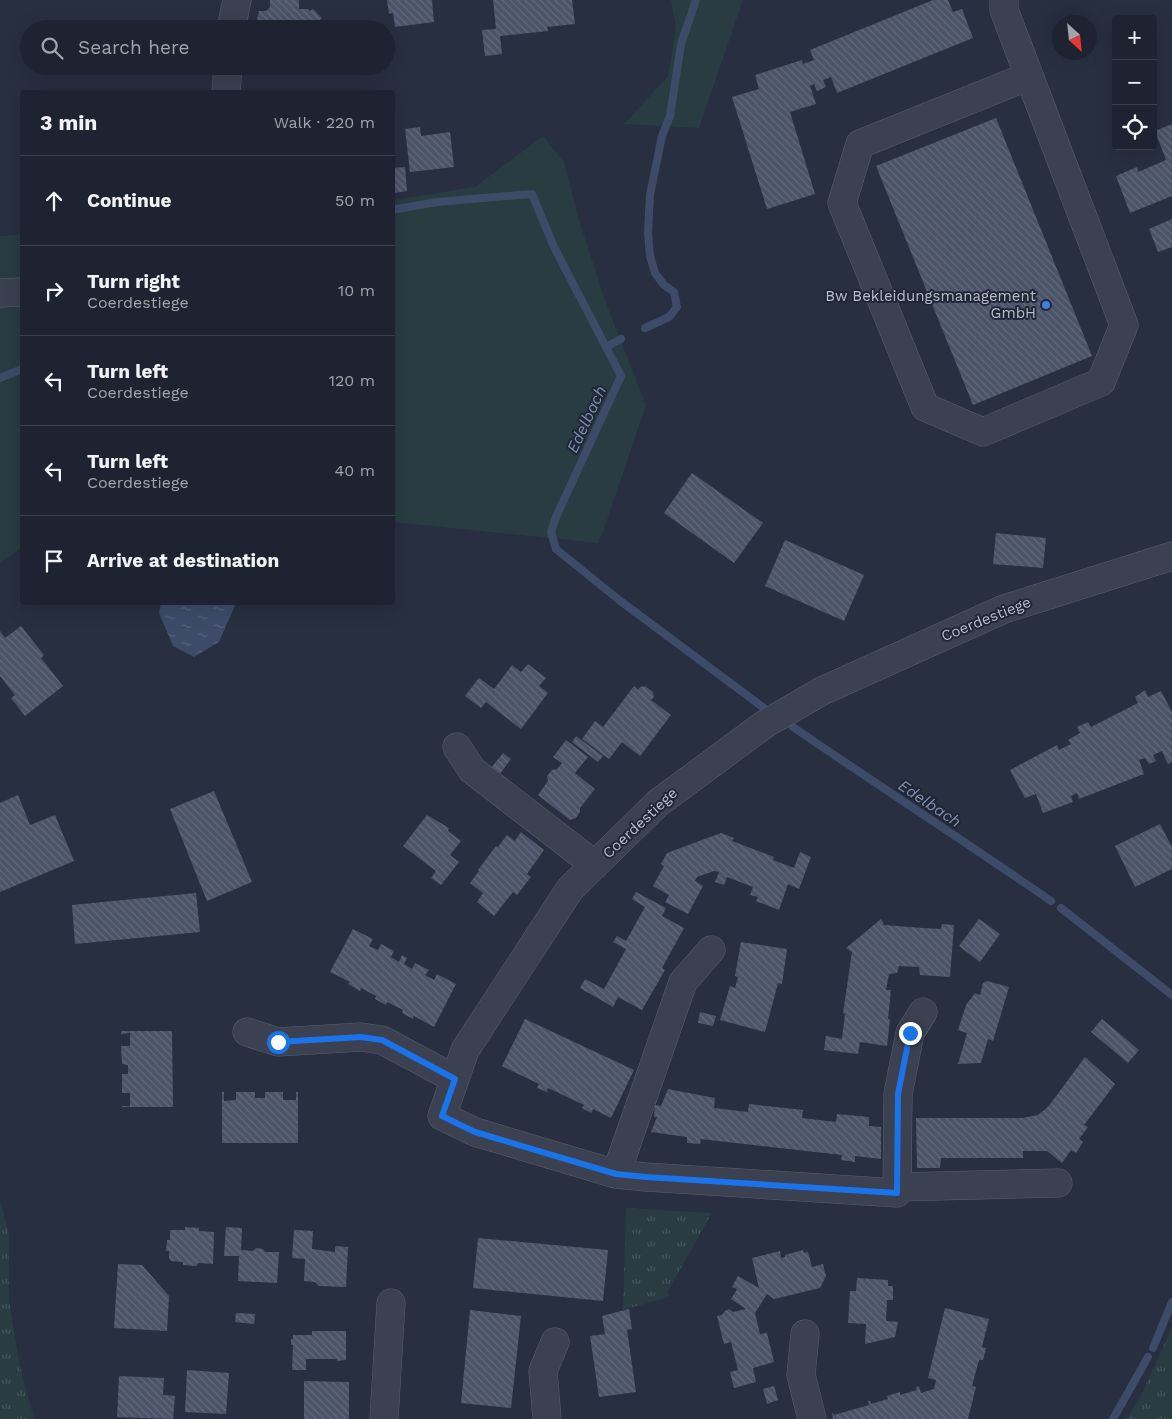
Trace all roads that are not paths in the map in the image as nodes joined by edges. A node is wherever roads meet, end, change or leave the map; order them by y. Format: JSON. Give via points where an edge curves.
{"nodes":[{"id":1,"x":237,"y":0,"type":"edge"},
{"id":2,"x":1004,"y":0,"type":"edge"},
{"id":3,"x":233,"y":20,"type":"edge"},
{"id":4,"x":227,"y":75,"type":"edge"},
{"id":5,"x":1029,"y":76,"type":"junction"},
{"id":6,"x":226,"y":90,"type":"edge"},
{"id":7,"x":20,"y":292,"type":"edge"},
{"id":8,"x":0,"y":293,"type":"edge"},
{"id":9,"x":1172,"y":556,"type":"edge"},
{"id":10,"x":457,"y":747,"type":"dead end"},
{"id":11,"x":595,"y":865,"type":"junction"},
{"id":12,"x":711,"y":950,"type":"dead end"},
{"id":13,"x":923,"y":1012,"type":"dead end"},
{"id":14,"x":247,"y":1032,"type":"dead end"},
{"id":15,"x":455,"y":1079,"type":"junction"},
{"id":16,"x":616,"y":1174,"type":"junction"},
{"id":17,"x":1058,"y":1183,"type":"dead end"},
{"id":18,"x":897,"y":1187,"type":"junction"},
{"id":19,"x":391,"y":1303,"type":"dead end"},
{"id":20,"x":805,"y":1334,"type":"dead end"},
{"id":21,"x":555,"y":1342,"type":"dead end"},
{"id":22,"x":384,"y":1419,"type":"edge"},
{"id":23,"x":547,"y":1419,"type":"edge"},
{"id":24,"x":812,"y":1419,"type":"edge"}],
"edges":[{"from":1,"to":3,"type":"street"},
{"from":2,"to":5,"type":"street","via":[[1004,10]]},
{"from":4,"to":6,"type":"street"},
{"from":5,"to":5,"type":"street","via":[[1124,325],[1102,382],[983,432],[925,407],[842,203],[860,144]]},
{"from":7,"to":8,"type":"street"},
{"from":9,"to":11,"type":"street","name":"Coerdestiege","via":[[1004,609],[822,691],[764,724],[658,803]]},
{"from":10,"to":11,"type":"street","via":[[472,770]]},
{"from":11,"to":15,"type":"street","name":"Coerdestiege","via":[[570,889],[466,1050]]},
{"from":12,"to":16,"type":"street","via":[[683,982]]},
{"from":13,"to":18,"type":"street","via":[[910,1033],[898,1094]]},
{"from":14,"to":15,"type":"street","via":[[278,1042],[361,1037],[382,1040]]},
{"from":15,"to":16,"type":"street","name":"Coerdestiege","via":[[442,1116],[475,1132]]},
{"from":16,"to":18,"type":"street","name":"Coerdestiege","via":[[897,1193]]},
{"from":17,"to":18,"type":"street"},
{"from":19,"to":22,"type":"street"},
{"from":20,"to":24,"type":"street","via":[[800,1375]]},
{"from":21,"to":23,"type":"street","via":[[543,1371]]}]}
